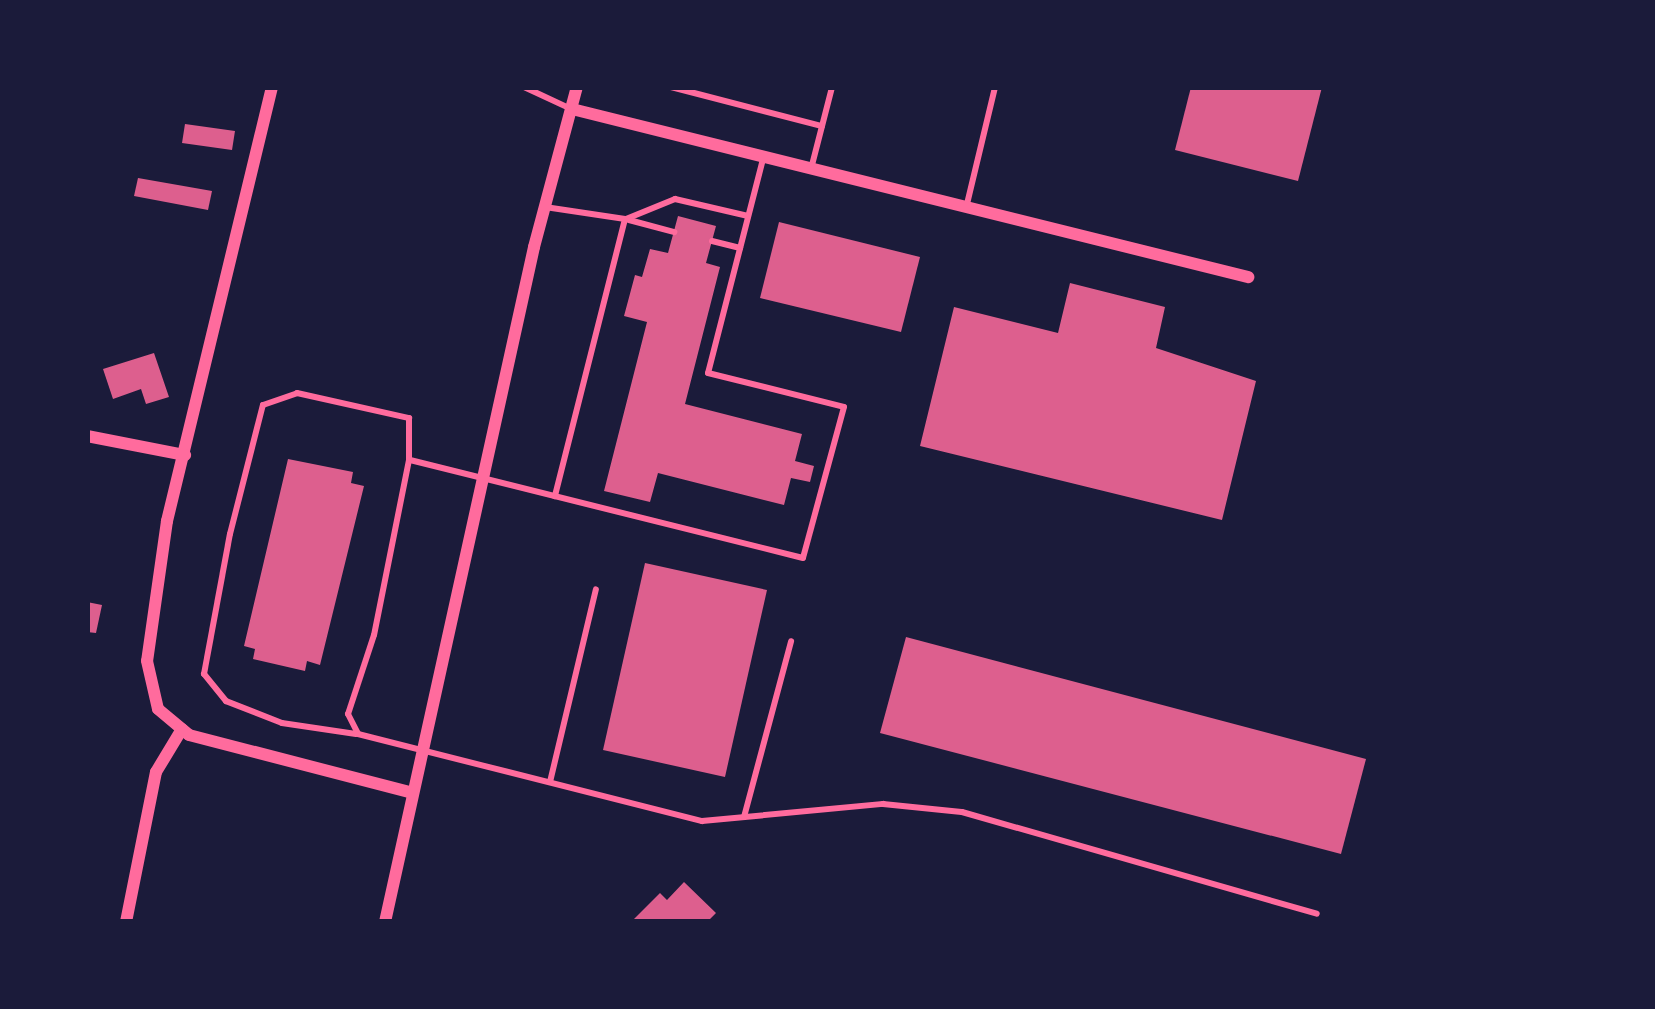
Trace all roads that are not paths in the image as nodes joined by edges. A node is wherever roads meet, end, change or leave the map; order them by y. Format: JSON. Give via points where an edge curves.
{"nodes":[{"id":1,"x":272,"y":87,"type":"edge"},
{"id":2,"x":524,"y":87,"type":"edge"},
{"id":3,"x":577,"y":87,"type":"edge"},
{"id":4,"x":671,"y":87,"type":"edge"},
{"id":5,"x":832,"y":87,"type":"edge"},
{"id":6,"x":995,"y":87,"type":"edge"},
{"id":7,"x":572,"y":109,"type":"junction"},
{"id":8,"x":822,"y":126,"type":"junction"},
{"id":9,"x":764,"y":157,"type":"junction"},
{"id":10,"x":811,"y":170,"type":"junction"},
{"id":11,"x":545,"y":207,"type":"junction"},
{"id":12,"x":966,"y":208,"type":"junction"},
{"id":13,"x":748,"y":216,"type":"junction"},
{"id":14,"x":626,"y":220,"type":"junction"},
{"id":15,"x":674,"y":232,"type":"dead end"},
{"id":16,"x":712,"y":241,"type":"dead end"},
{"id":17,"x":740,"y":248,"type":"junction"},
{"id":18,"x":1248,"y":277,"type":"dead end"},
{"id":19,"x":87,"y":436,"type":"edge"},
{"id":20,"x":185,"y":455,"type":"junction"},
{"id":21,"x":409,"y":460,"type":"junction"},
{"id":22,"x":484,"y":478,"type":"junction"},
{"id":23,"x":555,"y":496,"type":"junction"},
{"id":24,"x":596,"y":589,"type":"dead end"},
{"id":25,"x":791,"y":641,"type":"dead end"},
{"id":26,"x":182,"y":729,"type":"junction"},
{"id":27,"x":358,"y":734,"type":"junction"},
{"id":28,"x":424,"y":750,"type":"junction"},
{"id":29,"x":550,"y":782,"type":"junction"},
{"id":30,"x":409,"y":792,"type":"junction"},
{"id":31,"x":744,"y":817,"type":"junction"},
{"id":32,"x":1316,"y":914,"type":"dead end"},
{"id":33,"x":126,"y":922,"type":"edge"},
{"id":34,"x":386,"y":922,"type":"edge"}],
"edges":[{"from":1,"to":20,"type":"street"},
{"from":2,"to":7,"type":"lane"},
{"from":3,"to":7,"type":"street"},
{"from":4,"to":8,"type":"lane"},
{"from":5,"to":8,"type":"lane"},
{"from":6,"to":12,"type":"lane"},
{"from":7,"to":9,"type":"street"},
{"from":7,"to":11,"type":"street"},
{"from":8,"to":10,"type":"lane"},
{"from":9,"to":10,"type":"street"},
{"from":9,"to":13,"type":"lane"},
{"from":10,"to":12,"type":"street"},
{"from":11,"to":14,"type":"lane"},
{"from":11,"to":22,"type":"street"},
{"from":12,"to":18,"type":"street"},
{"from":13,"to":14,"type":"lane","via":[[675,199]]},
{"from":13,"to":17,"type":"lane"},
{"from":14,"to":15,"type":"lane"},
{"from":14,"to":23,"type":"lane"},
{"from":16,"to":17,"type":"lane"},
{"from":17,"to":23,"type":"lane","via":[[709,373],[844,407],[803,558]]},
{"from":19,"to":20,"type":"street"},
{"from":20,"to":26,"type":"street","via":[[150,609],[147,661],[158,710]]},
{"from":21,"to":22,"type":"lane"},
{"from":21,"to":27,"type":"lane","via":[[374,635],[348,714]]},
{"from":21,"to":27,"type":"lane","via":[[409,418],[297,393],[262,405],[204,674],[226,701],[282,723]]},
{"from":22,"to":23,"type":"lane"},
{"from":22,"to":28,"type":"street"},
{"from":24,"to":29,"type":"lane"},
{"from":25,"to":31,"type":"lane"},
{"from":26,"to":30,"type":"street"},
{"from":26,"to":33,"type":"street","via":[[156,772]]},
{"from":27,"to":28,"type":"lane"},
{"from":28,"to":29,"type":"lane"},
{"from":28,"to":30,"type":"street"},
{"from":29,"to":31,"type":"lane","via":[[702,821]]},
{"from":30,"to":34,"type":"street"},
{"from":31,"to":32,"type":"lane","via":[[883,804],[962,812]]}]}
